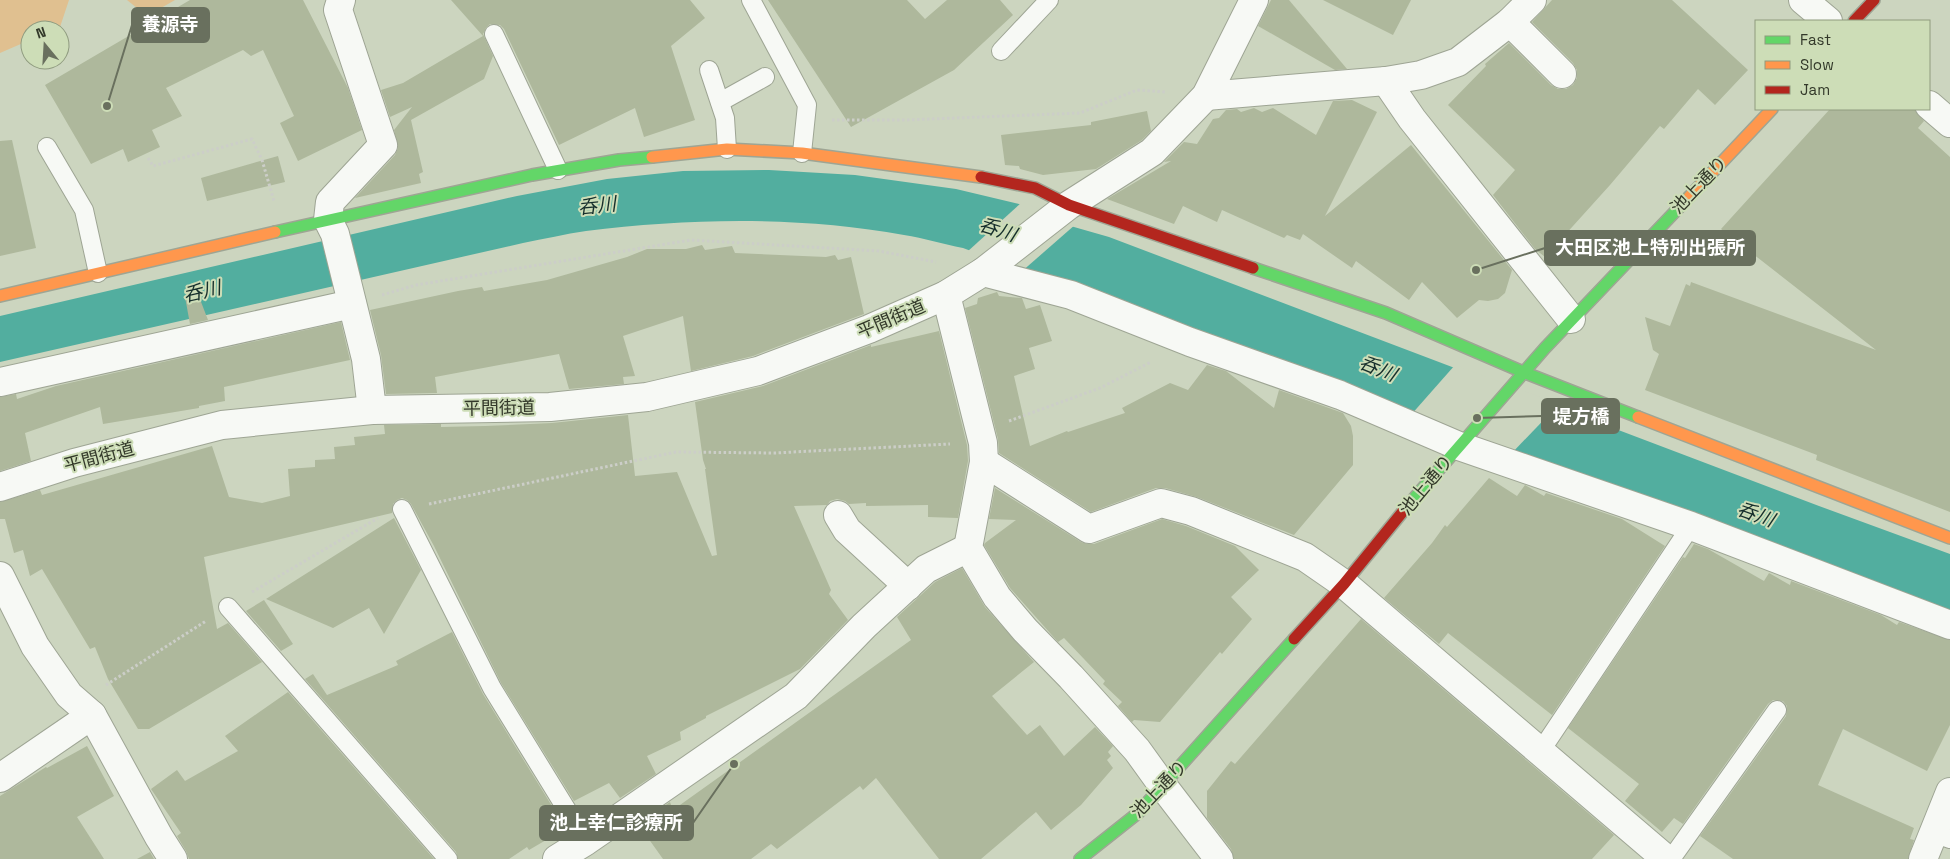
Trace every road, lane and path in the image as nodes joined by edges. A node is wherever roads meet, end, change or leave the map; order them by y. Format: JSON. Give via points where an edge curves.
{"nodes":[{"id":1,"x":341,"y":0,"type":"edge"},
{"id":2,"x":750,"y":0,"type":"edge"},
{"id":3,"x":1049,"y":0,"type":"edge"},
{"id":4,"x":1254,"y":0,"type":"edge"},
{"id":5,"x":1532,"y":0,"type":"edge"},
{"id":6,"x":1803,"y":0,"type":"edge"},
{"id":7,"x":1874,"y":0,"type":"edge"},
{"id":8,"x":1827,"y":20,"type":"edge"},
{"id":9,"x":1855,"y":20,"type":"edge"},
{"id":10,"x":1510,"y":22,"type":"junction"},
{"id":11,"x":494,"y":34,"type":"dead end"},
{"id":12,"x":1001,"y":51,"type":"dead end"},
{"id":13,"x":709,"y":70,"type":"dead end"},
{"id":14,"x":1562,"y":74,"type":"dead end"},
{"id":15,"x":765,"y":77,"type":"dead end"},
{"id":16,"x":1386,"y":81,"type":"junction"},
{"id":17,"x":1206,"y":96,"type":"junction"},
{"id":18,"x":720,"y":102,"type":"junction"},
{"id":19,"x":1930,"y":106,"type":"edge"},
{"id":20,"x":1771,"y":110,"type":"edge"},
{"id":21,"x":804,"y":120,"type":"junction"},
{"id":22,"x":1950,"y":123,"type":"edge"},
{"id":23,"x":47,"y":147,"type":"dead end"},
{"id":24,"x":727,"y":149,"type":"junction"},
{"id":25,"x":802,"y":153,"type":"junction"},
{"id":26,"x":148,"y":158,"type":"dead end"},
{"id":27,"x":558,"y":170,"type":"junction"},
{"id":28,"x":1064,"y":209,"type":"junction"},
{"id":29,"x":332,"y":227,"type":"junction"},
{"id":30,"x":282,"y":230,"type":"junction"},
{"id":31,"x":942,"y":263,"type":"dead end"},
{"id":32,"x":986,"y":270,"type":"junction"},
{"id":33,"x":98,"y":273,"type":"junction"},
{"id":34,"x":0,"y":296,"type":"edge"},
{"id":35,"x":946,"y":296,"type":"junction"},
{"id":36,"x":351,"y":300,"type":"junction"},
{"id":37,"x":1571,"y":319,"type":"junction"},
{"id":38,"x":1190,"y":342,"type":"junction"},
{"id":39,"x":1523,"y":372,"type":"junction"},
{"id":40,"x":0,"y":382,"type":"edge"},
{"id":41,"x":372,"y":410,"type":"junction"},
{"id":42,"x":1462,"y":443,"type":"junction"},
{"id":43,"x":982,"y":445,"type":"junction"},
{"id":44,"x":0,"y":487,"type":"edge"},
{"id":45,"x":402,"y":510,"type":"junction"},
{"id":46,"x":838,"y":515,"type":"dead end"},
{"id":47,"x":1691,"y":526,"type":"junction"},
{"id":48,"x":1950,"y":538,"type":"edge"},
{"id":49,"x":968,"y":548,"type":"junction"},
{"id":50,"x":0,"y":576,"type":"edge"},
{"id":51,"x":1344,"y":584,"type":"junction"},
{"id":52,"x":908,"y":586,"type":"junction"},
{"id":53,"x":228,"y":606,"type":"junction"},
{"id":54,"x":1950,"y":625,"type":"edge"},
{"id":55,"x":1777,"y":710,"type":"dead end"},
{"id":56,"x":92,"y":715,"type":"junction"},
{"id":57,"x":1540,"y":752,"type":"junction"},
{"id":58,"x":0,"y":778,"type":"edge"},
{"id":59,"x":1163,"y":786,"type":"junction"},
{"id":60,"x":1950,"y":792,"type":"edge"},
{"id":61,"x":1942,"y":836,"type":"edge"},
{"id":62,"x":586,"y":841,"type":"junction"},
{"id":63,"x":173,"y":859,"type":"edge"},
{"id":64,"x":448,"y":859,"type":"edge"},
{"id":65,"x":558,"y":859,"type":"edge"},
{"id":66,"x":1080,"y":859,"type":"edge"},
{"id":67,"x":1219,"y":859,"type":"edge"},
{"id":68,"x":1666,"y":859,"type":"edge"},
{"id":69,"x":1671,"y":859,"type":"edge"},
{"id":70,"x":1922,"y":859,"type":"edge"}],
"edges":[{"from":1,"to":29,"type":"street","via":[[338,10],[383,145],[330,202]]},
{"from":2,"to":21,"type":"lane","via":[[807,105]]},
{"from":3,"to":12,"type":"lane"},
{"from":4,"to":17,"type":"street"},
{"from":5,"to":10,"type":"street"},
{"from":6,"to":8,"type":"street"},
{"from":7,"to":9,"type":"street"},
{"from":10,"to":14,"type":"street"},
{"from":10,"to":16,"type":"street","via":[[1458,62],[1421,75]]},
{"from":11,"to":27,"type":"lane"},
{"from":13,"to":18,"type":"lane"},
{"from":15,"to":18,"type":"lane"},
{"from":16,"to":17,"type":"street"},
{"from":16,"to":37,"type":"street","via":[[1412,119]]},
{"from":17,"to":21,"type":"path","via":[[1137,90],[1080,113],[906,120]]},
{"from":17,"to":28,"type":"street","via":[[1152,152]]},
{"from":18,"to":24,"type":"lane","via":[[725,118]]},
{"from":19,"to":22,"type":"street"},
{"from":20,"to":37,"type":"street","name":"池上通り"},
{"from":21,"to":25,"type":"lane"},
{"from":23,"to":33,"type":"lane","via":[[84,210]]},
{"from":24,"to":25,"type":"street"},
{"from":24,"to":27,"type":"street"},
{"from":25,"to":28,"type":"street","via":[[979,176],[1035,188]]},
{"from":26,"to":30,"type":"path","via":[[154,166],[252,139],[262,160]]},
{"from":27,"to":29,"type":"street"},
{"from":28,"to":32,"type":"street","name":"平間街道"},
{"from":28,"to":39,"type":"street","via":[[1386,313]]},
{"from":29,"to":30,"type":"street"},
{"from":29,"to":36,"type":"street"},
{"from":30,"to":33,"type":"street"},
{"from":31,"to":36,"type":"path","via":[[879,251],[691,240],[416,285]]},
{"from":32,"to":35,"type":"street","name":"平間街道"},
{"from":32,"to":38,"type":"street","via":[[1071,295]]},
{"from":33,"to":34,"type":"street"},
{"from":35,"to":41,"type":"street","name":"平間街道","via":[[758,371],[647,397],[550,407]]},
{"from":35,"to":43,"type":"street"},
{"from":36,"to":40,"type":"street"},
{"from":36,"to":41,"type":"street","via":[[366,359]]},
{"from":37,"to":39,"type":"street","name":"池上通り"},
{"from":38,"to":42,"type":"street","via":[[1340,395]]},
{"from":38,"to":43,"type":"path"},
{"from":39,"to":42,"type":"street","name":"池上通り"},
{"from":39,"to":48,"type":"street"},
{"from":41,"to":44,"type":"street","name":"平間街道","via":[[222,425],[74,463]]},
{"from":42,"to":47,"type":"street"},
{"from":42,"to":51,"type":"street","name":"池上通り"},
{"from":43,"to":45,"type":"path","via":[[774,453],[676,452]]},
{"from":43,"to":49,"type":"street"},
{"from":43,"to":51,"type":"street","via":[[1089,529],[1161,503],[1191,511],[1305,557]]},
{"from":45,"to":53,"type":"path","via":[[385,513]]},
{"from":45,"to":62,"type":"lane","via":[[492,688]]},
{"from":46,"to":52,"type":"street","via":[[847,530]]},
{"from":47,"to":54,"type":"street"},
{"from":47,"to":57,"type":"lane"},
{"from":49,"to":52,"type":"street","via":[[926,569]]},
{"from":49,"to":59,"type":"street","via":[[997,597],[1137,750]]},
{"from":50,"to":56,"type":"street","via":[[35,646],[69,695]]},
{"from":51,"to":57,"type":"street"},
{"from":51,"to":59,"type":"street","name":"池上通り"},
{"from":52,"to":62,"type":"street","via":[[796,696]]},
{"from":53,"to":56,"type":"path","via":[[92,694]]},
{"from":53,"to":64,"type":"lane"},
{"from":55,"to":69,"type":"lane"},
{"from":56,"to":58,"type":"street"},
{"from":56,"to":63,"type":"street"},
{"from":57,"to":68,"type":"street"},
{"from":59,"to":66,"type":"street","name":"池上通り","via":[[1138,813]]},
{"from":59,"to":67,"type":"street"},
{"from":60,"to":61,"type":"street"},
{"from":61,"to":70,"type":"street"},
{"from":62,"to":65,"type":"street"}]}
